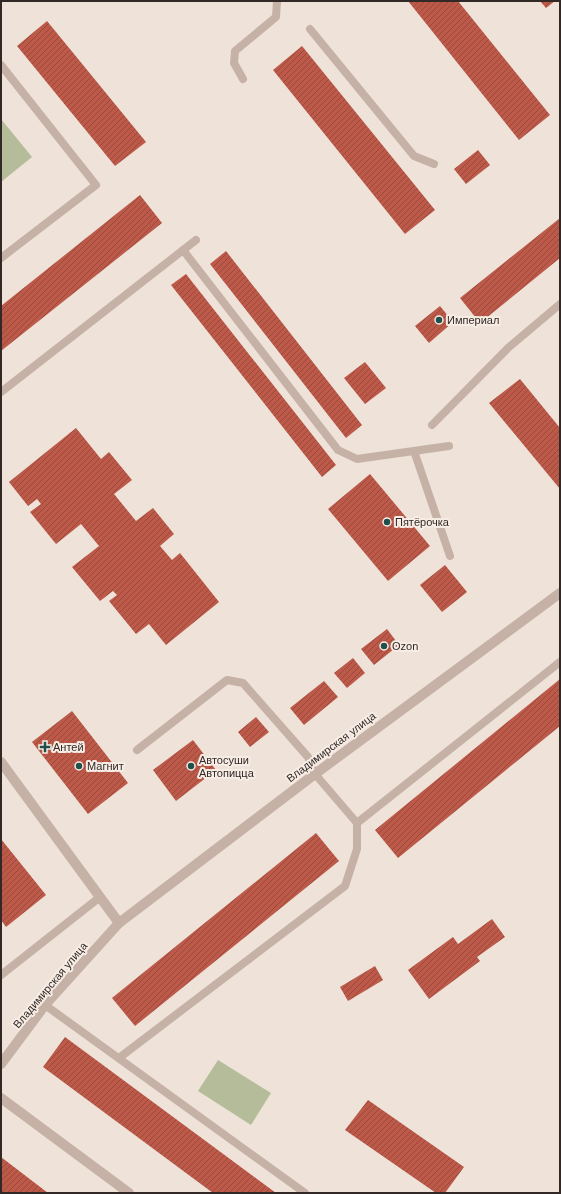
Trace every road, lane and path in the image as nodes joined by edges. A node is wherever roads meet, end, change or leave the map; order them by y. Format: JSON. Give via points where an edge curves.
{"nodes":[{"id":1,"x":277,"y":1,"type":"edge"},
{"id":2,"x":310,"y":29,"type":"dead end"},
{"id":3,"x":1,"y":65,"type":"edge"},
{"id":4,"x":243,"y":79,"type":"dead end"},
{"id":5,"x":434,"y":164,"type":"dead end"},
{"id":6,"x":196,"y":240,"type":"dead end"},
{"id":7,"x":183,"y":250,"type":"junction"},
{"id":8,"x":1,"y":258,"type":"edge"},
{"id":9,"x":560,"y":304,"type":"edge"},
{"id":10,"x":1,"y":392,"type":"edge"},
{"id":11,"x":432,"y":425,"type":"dead end"},
{"id":12,"x":449,"y":446,"type":"dead end"},
{"id":13,"x":414,"y":451,"type":"junction"},
{"id":14,"x":450,"y":556,"type":"dead end"},
{"id":15,"x":560,"y":593,"type":"edge"},
{"id":16,"x":560,"y":662,"type":"edge"},
{"id":17,"x":137,"y":750,"type":"dead end"},
{"id":18,"x":1,"y":762,"type":"edge"},
{"id":19,"x":315,"y":774,"type":"junction"},
{"id":20,"x":357,"y":823,"type":"junction"},
{"id":21,"x":100,"y":897,"type":"junction"},
{"id":22,"x":119,"y":923,"type":"junction"},
{"id":23,"x":2,"y":972,"type":"edge"},
{"id":24,"x":45,"y":1005,"type":"junction"},
{"id":25,"x":119,"y":1058,"type":"junction"},
{"id":26,"x":1,"y":1064,"type":"edge"},
{"id":27,"x":1,"y":1098,"type":"edge"},
{"id":28,"x":130,"y":1193,"type":"edge"},
{"id":29,"x":305,"y":1193,"type":"edge"}],
"edges":[{"from":1,"to":4,"type":"lane","via":[[276,17],[235,51],[234,63]]},
{"from":2,"to":5,"type":"lane","via":[[414,156]]},
{"from":3,"to":8,"type":"lane","via":[[96,185]]},
{"from":6,"to":7,"type":"lane"},
{"from":7,"to":10,"type":"lane"},
{"from":7,"to":13,"type":"lane","via":[[338,450],[357,459]]},
{"from":9,"to":11,"type":"lane","via":[[508,348]]},
{"from":12,"to":13,"type":"lane"},
{"from":13,"to":14,"type":"lane"},
{"from":15,"to":19,"type":"street","name":"Владимирская улица"},
{"from":16,"to":20,"type":"lane"},
{"from":17,"to":19,"type":"lane","via":[[227,680],[243,682],[308,757]]},
{"from":18,"to":21,"type":"street"},
{"from":19,"to":20,"type":"lane"},
{"from":19,"to":22,"type":"street","name":"Владимирская улица"},
{"from":20,"to":25,"type":"lane","via":[[357,848],[345,886]]},
{"from":21,"to":22,"type":"street"},
{"from":21,"to":23,"type":"lane"},
{"from":22,"to":24,"type":"street","name":"Владимирская улица"},
{"from":24,"to":25,"type":"lane"},
{"from":24,"to":26,"type":"street","name":"Владимирская улица"},
{"from":25,"to":29,"type":"lane"},
{"from":27,"to":28,"type":"street"}]}
